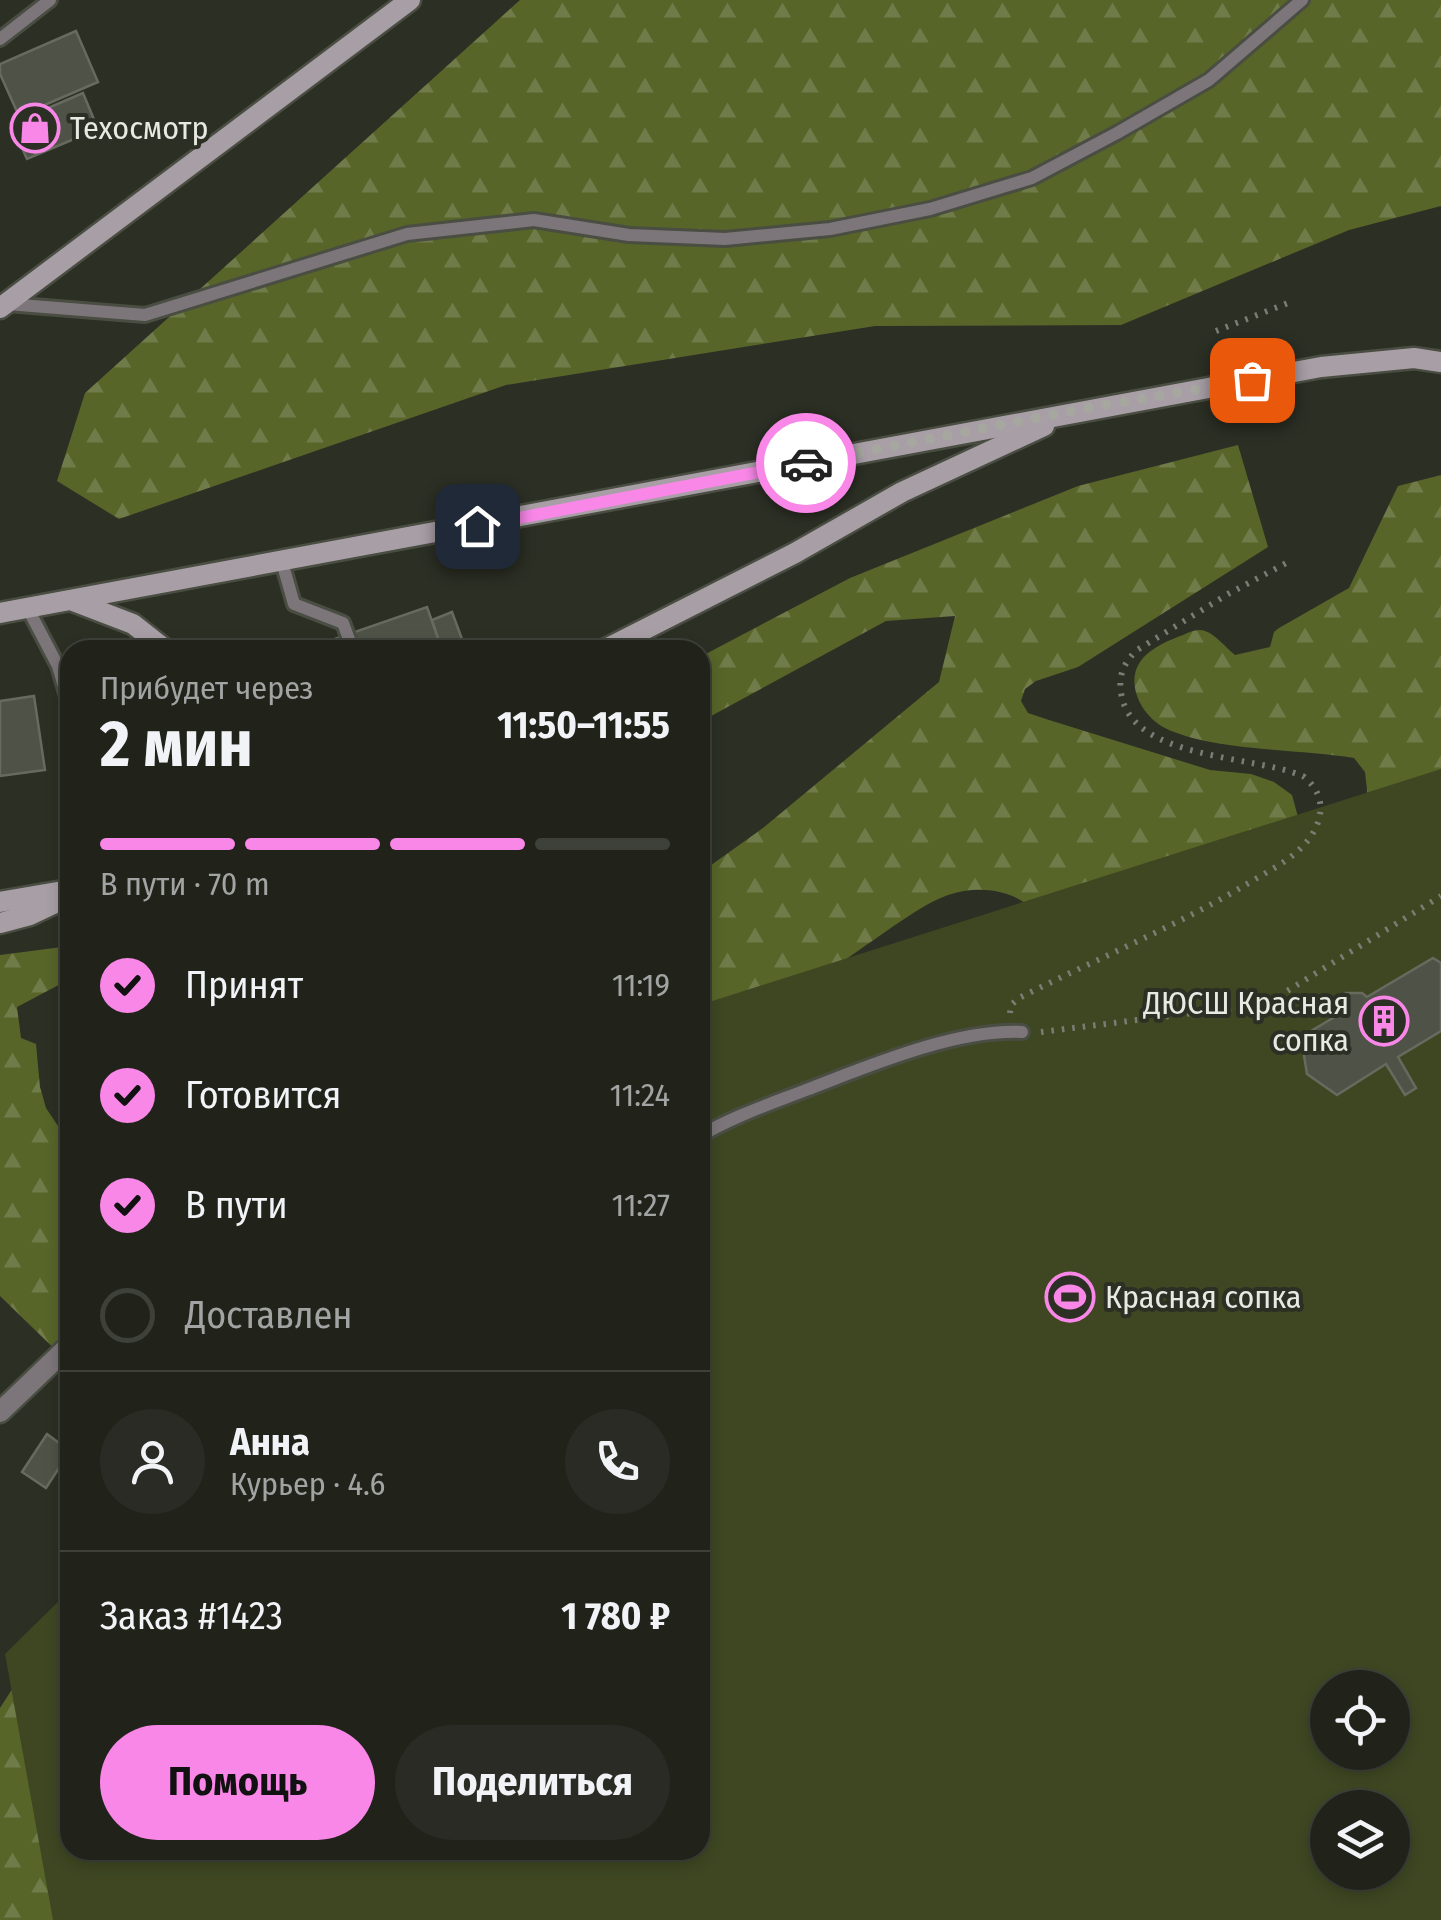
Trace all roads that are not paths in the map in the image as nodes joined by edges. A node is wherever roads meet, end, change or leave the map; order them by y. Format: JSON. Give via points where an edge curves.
{"nodes":[{"id":1,"x":50,"y":0,"type":"edge"},
{"id":2,"x":410,"y":0,"type":"edge"},
{"id":3,"x":1302,"y":0,"type":"edge"},
{"id":4,"x":0,"y":39,"type":"edge"},
{"id":5,"x":3,"y":306,"type":"edge"},
{"id":6,"x":1441,"y":362,"type":"edge"},
{"id":7,"x":1082,"y":409,"type":"junction"},
{"id":8,"x":282,"y":562,"type":"junction"},
{"id":9,"x":71,"y":601,"type":"junction"},
{"id":10,"x":27,"y":608,"type":"junction"},
{"id":11,"x":0,"y":613,"type":"edge"},
{"id":12,"x":154,"y":640,"type":"edge"},
{"id":13,"x":349,"y":640,"type":"edge"},
{"id":14,"x":624,"y":640,"type":"edge"},
{"id":15,"x":60,"y":673,"type":"edge"},
{"id":16,"x":60,"y":894,"type":"edge"},
{"id":17,"x":60,"y":898,"type":"edge"},
{"id":18,"x":0,"y":902,"type":"edge"},
{"id":19,"x":0,"y":922,"type":"edge"},
{"id":20,"x":1022,"y":1032,"type":"road end"},
{"id":21,"x":710,"y":1131,"type":"edge"},
{"id":22,"x":60,"y":1355,"type":"edge"},
{"id":23,"x":0,"y":1412,"type":"edge"}],
"edges":[{"from":1,"to":4,"type":"lane"},
{"from":2,"to":5,"type":"street"},
{"from":3,"to":5,"type":"lane","via":[[1210,80],[1118,134],[1032,178],[930,209],[725,239],[628,235],[534,220],[407,234],[145,315]]},
{"from":6,"to":7,"type":"street","via":[[1414,358],[1321,368]]},
{"from":7,"to":8,"type":"street"},
{"from":7,"to":14,"type":"street","via":[[902,492]]},
{"from":8,"to":9,"type":"street"},
{"from":8,"to":13,"type":"lane","via":[[294,604],[343,623]]},
{"from":9,"to":10,"type":"street"},
{"from":9,"to":12,"type":"street","via":[[134,624]]},
{"from":10,"to":11,"type":"street"},
{"from":10,"to":15,"type":"lane"},
{"from":16,"to":18,"type":"street"},
{"from":17,"to":19,"type":"street"},
{"from":20,"to":21,"type":"lane","via":[[982,1034],[879,1062]]},
{"from":22,"to":23,"type":"street"}]}
